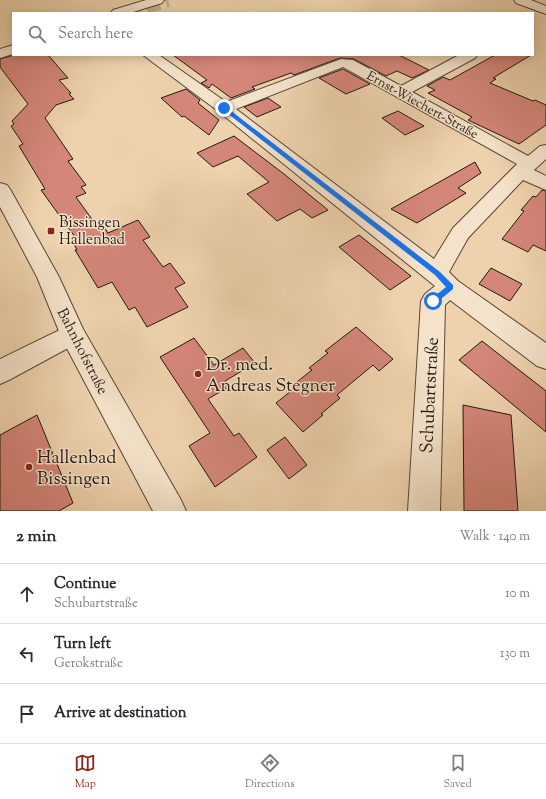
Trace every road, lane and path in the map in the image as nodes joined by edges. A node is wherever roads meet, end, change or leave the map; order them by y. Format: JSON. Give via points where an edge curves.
{"nodes":[{"id":1,"x":158,"y":0,"type":"edge"},
{"id":2,"x":520,"y":0,"type":"edge"},
{"id":3,"x":120,"y":12,"type":"edge"},
{"id":4,"x":544,"y":15,"type":"edge"},
{"id":5,"x":12,"y":49,"type":"edge"},
{"id":6,"x":0,"y":54,"type":"edge"},
{"id":7,"x":151,"y":56,"type":"edge"},
{"id":8,"x":468,"y":56,"type":"edge"},
{"id":9,"x":401,"y":92,"type":"junction"},
{"id":10,"x":224,"y":108,"type":"junction"},
{"id":11,"x":546,"y":150,"type":"edge"},
{"id":12,"x":526,"y":167,"type":"junction"},
{"id":13,"x":546,"y":184,"type":"edge"},
{"id":14,"x":0,"y":189,"type":"edge"},
{"id":15,"x":444,"y":280,"type":"junction"},
{"id":16,"x":72,"y":334,"type":"junction"},
{"id":17,"x":546,"y":358,"type":"edge"},
{"id":18,"x":0,"y":372,"type":"edge"},
{"id":19,"x":170,"y":511,"type":"edge"},
{"id":20,"x":424,"y":511,"type":"edge"}],
"edges":[{"from":1,"to":3,"type":"street"},
{"from":2,"to":4,"type":"street"},
{"from":5,"to":6,"type":"street"},
{"from":7,"to":10,"type":"street"},
{"from":8,"to":9,"type":"street"},
{"from":9,"to":10,"type":"street","name":"Ernst-Wiechert-Straße","via":[[348,63],[341,63]]},
{"from":9,"to":12,"type":"street","name":"Ernst-Wiechert-Straße"},
{"from":10,"to":15,"type":"street"},
{"from":11,"to":12,"type":"street","name":"Schubartstraße"},
{"from":12,"to":13,"type":"street","name":"Ernst-Wiechert-Straße"},
{"from":12,"to":15,"type":"street","name":"Schubartstraße","via":[[460,233]]},
{"from":14,"to":16,"type":"street","name":"Bahnhofstraße","via":[[48,277]]},
{"from":15,"to":17,"type":"street"},
{"from":15,"to":20,"type":"street","name":"Schubartstraße","via":[[433,301]]},
{"from":16,"to":18,"type":"street"},
{"from":16,"to":19,"type":"street","name":"Bahnhofstraße"}]}
